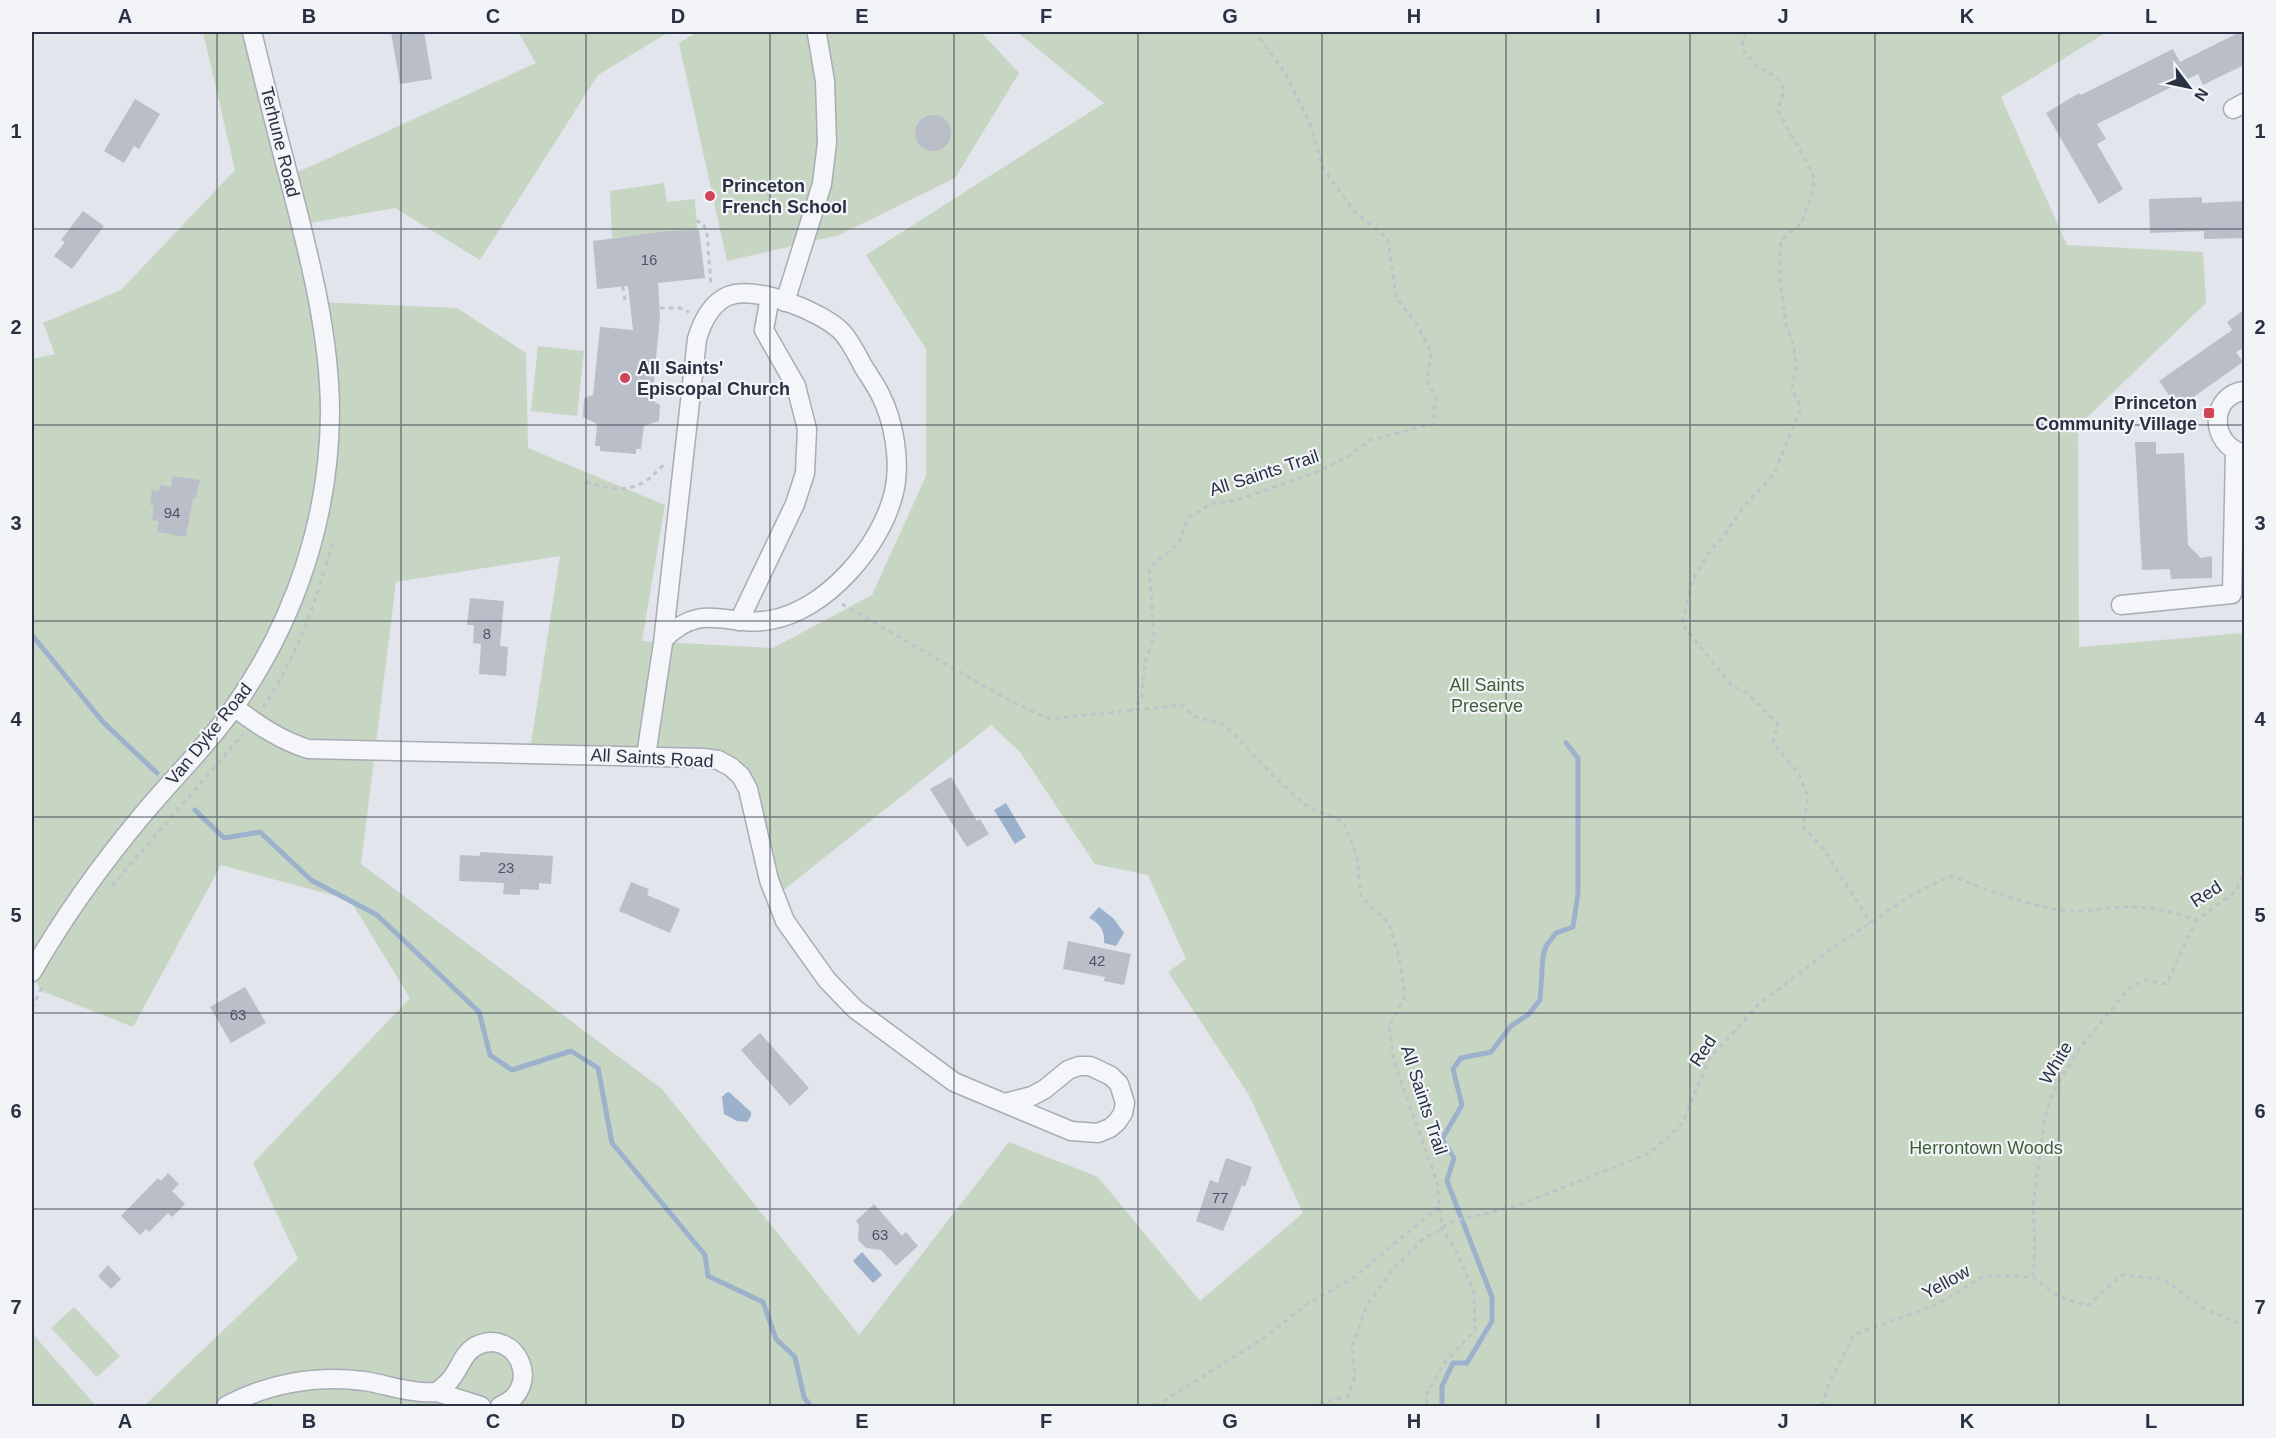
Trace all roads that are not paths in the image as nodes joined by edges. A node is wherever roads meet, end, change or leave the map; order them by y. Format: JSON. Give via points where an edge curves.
{"nodes":[{"id":1,"x":252,"y":32,"type":"edge"},
{"id":2,"x":814,"y":32,"type":"edge"},
{"id":3,"x":308,"y":253,"type":"joint"},
{"id":4,"x":778,"y":299,"type":"junction"},
{"id":5,"x":2244,"y":391,"type":"edge"},
{"id":6,"x":2240,"y":452,"type":"edge"},
{"id":7,"x":2121,"y":605,"type":"dead end"},
{"id":8,"x":739,"y":621,"type":"junction"},
{"id":9,"x":664,"y":639,"type":"junction"},
{"id":10,"x":234,"y":708,"type":"junction"},
{"id":11,"x":646,"y":756,"type":"junction"},
{"id":12,"x":38,"y":977,"type":"edge"},
{"id":13,"x":1005,"y":1103,"type":"junction"},
{"id":14,"x":437,"y":1392,"type":"junction"},
{"id":15,"x":226,"y":1407,"type":"edge"},
{"id":16,"x":481,"y":1407,"type":"edge"},
{"id":17,"x":500,"y":1407,"type":"edge"}],
"edges":[{"from":1,"to":3,"type":"street","name":"Terhune Road"},
{"from":2,"to":4,"type":"street","via":[[825,81],[827,143],[822,184]]},
{"from":3,"to":10,"type":"street","name":"Van Dyke Road","via":[[329,391],[328,456],[321,507],[298,590],[277,638]]},
{"from":4,"to":8,"type":"street","via":[[764,330],[796,386],[807,429],[805,473],[795,504]]},
{"from":4,"to":8,"type":"street","via":[[828,321],[841,331],[881,395],[895,452],[894,491],[878,531],[843,580],[789,615]]},
{"from":4,"to":9,"type":"street","via":[[749,293],[728,296],[702,320]]},
{"from":5,"to":6,"type":"street","via":[[2227,400],[2217,422],[2223,441]]},
{"from":6,"to":7,"type":"street","via":[[2232,594]]},
{"from":8,"to":9,"type":"street","via":[[705,616],[684,623]]},
{"from":9,"to":11,"type":"street"},
{"from":10,"to":11,"type":"street","name":"All Saints Road","via":[[289,743],[308,749]]},
{"from":10,"to":12,"type":"street","name":"Van Dyke Road","via":[[97,873]]},
{"from":11,"to":13,"type":"street","name":"All Saints Road","via":[[718,760],[741,776],[748,789],[769,880],[784,921],[827,980],[855,1009],[954,1082]]},
{"from":13,"to":13,"type":"street","name":"All Saints Road","via":[[1071,1131],[1098,1132],[1117,1122],[1125,1103],[1119,1084],[1090,1066],[1068,1070],[1046,1089]]},
{"from":14,"to":15,"type":"street","via":[[422,1393],[365,1381],[320,1380],[277,1386]]},
{"from":14,"to":16,"type":"street"},
{"from":14,"to":17,"type":"street","via":[[469,1351],[494,1343],[512,1350],[523,1376],[517,1395]]}]}
